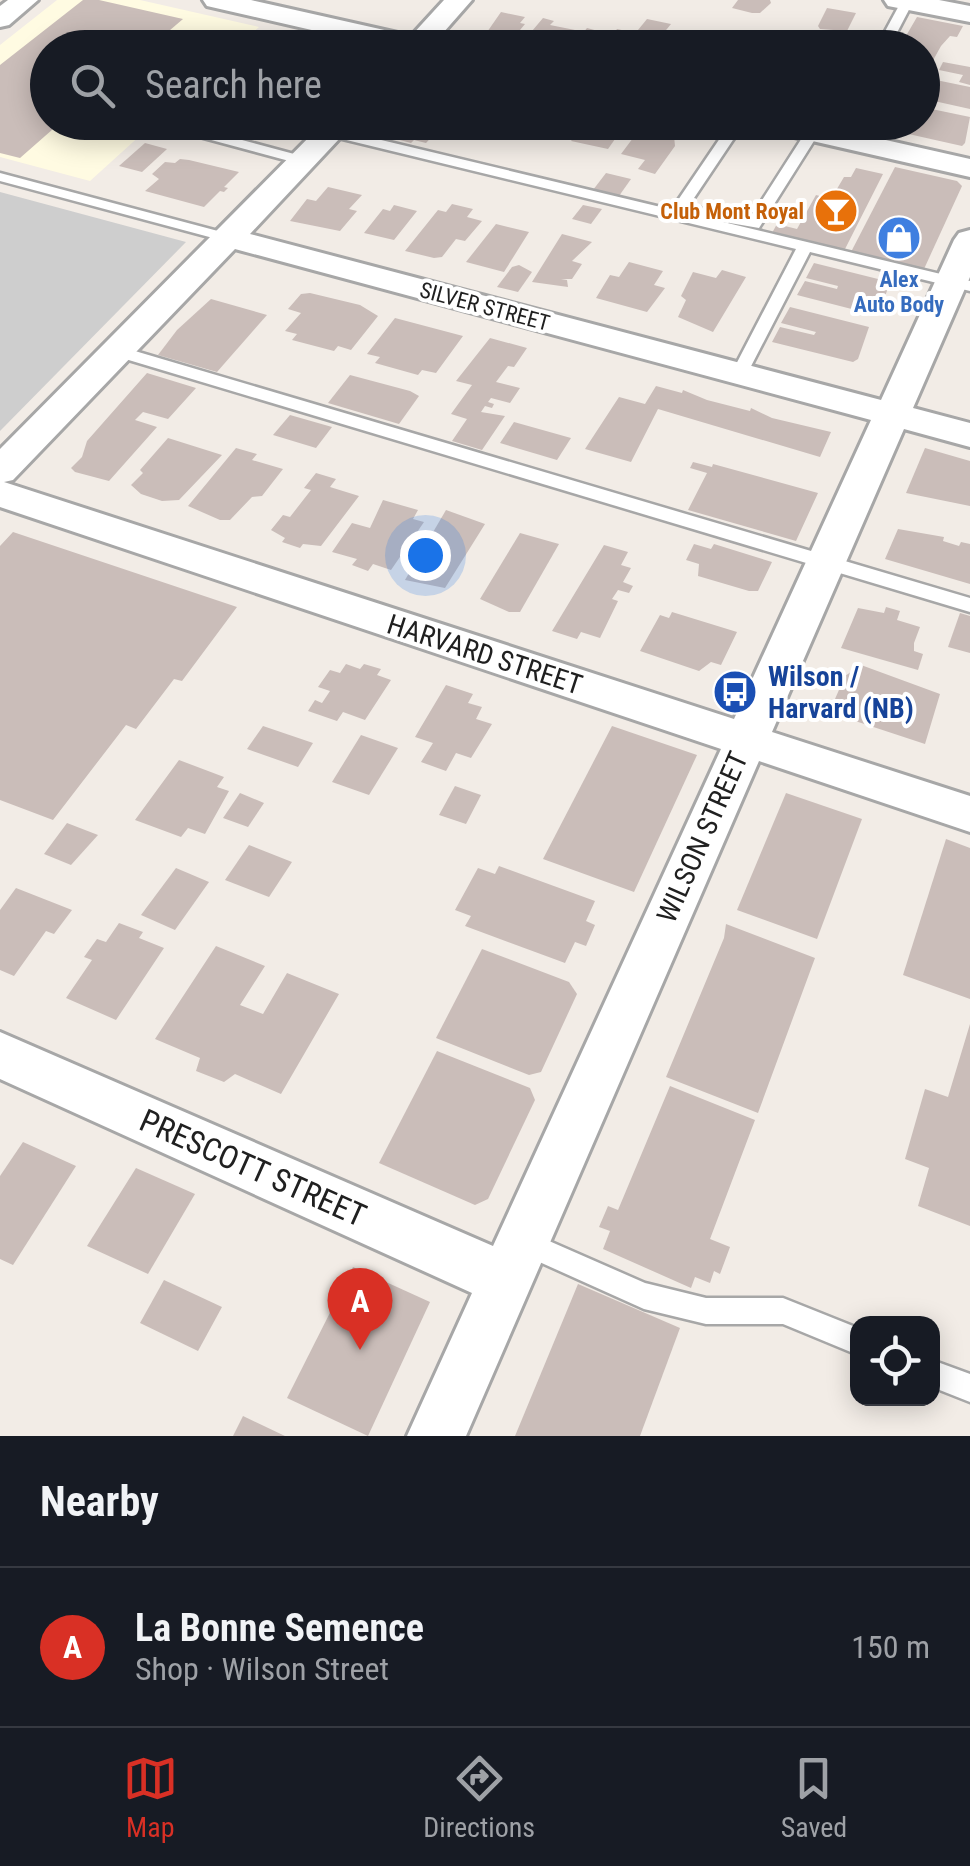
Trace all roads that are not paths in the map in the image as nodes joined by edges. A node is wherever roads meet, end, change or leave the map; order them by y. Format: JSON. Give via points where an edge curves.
{"nodes":[{"id":1,"x":25,"y":0,"type":"edge"},
{"id":2,"x":216,"y":0,"type":"edge"},
{"id":3,"x":459,"y":0,"type":"edge"},
{"id":4,"x":902,"y":1,"type":"edge"},
{"id":5,"x":970,"y":14,"type":"edge"},
{"id":6,"x":0,"y":19,"type":"edge"},
{"id":7,"x":346,"y":30,"type":"edge"},
{"id":8,"x":434,"y":30,"type":"edge"},
{"id":9,"x":890,"y":30,"type":"edge"},
{"id":10,"x":227,"y":140,"type":"edge"},
{"id":11,"x":324,"y":140,"type":"edge"},
{"id":12,"x":383,"y":140,"type":"edge"},
{"id":13,"x":726,"y":140,"type":"edge"},
{"id":14,"x":822,"y":140,"type":"edge"},
{"id":15,"x":863,"y":140,"type":"edge"},
{"id":16,"x":304,"y":161,"type":"junction"},
{"id":17,"x":970,"y":168,"type":"edge"},
{"id":18,"x":0,"y":177,"type":"edge"},
{"id":19,"x":228,"y":238,"type":"junction"},
{"id":20,"x":970,"y":240,"type":"edge"},
{"id":21,"x":804,"y":248,"type":"junction"},
{"id":22,"x":960,"y":285,"type":"edge"},
{"id":23,"x":118,"y":351,"type":"junction"},
{"id":24,"x":739,"y":374,"type":"junction"},
{"id":25,"x":892,"y":414,"type":"junction"},
{"id":26,"x":970,"y":435,"type":"edge"},
{"id":27,"x":0,"y":471,"type":"edge"},
{"id":28,"x":0,"y":494,"type":"edge"},
{"id":29,"x":826,"y":562,"type":"junction"},
{"id":30,"x":970,"y":605,"type":"edge"},
{"id":31,"x":746,"y":739,"type":"junction"},
{"id":32,"x":970,"y":814,"type":"edge"},
{"id":33,"x":0,"y":1056,"type":"edge"},
{"id":34,"x":514,"y":1261,"type":"junction"},
{"id":35,"x":850,"y":1339,"type":"edge"},
{"id":36,"x":940,"y":1376,"type":"edge"},
{"id":37,"x":970,"y":1388,"type":"edge"},
{"id":38,"x":436,"y":1436,"type":"edge"}],
"edges":[{"from":1,"to":6,"type":"street"},
{"from":2,"to":7,"type":"street"},
{"from":3,"to":8,"type":"street"},
{"from":4,"to":5,"type":"street"},
{"from":4,"to":9,"type":"lane"},
{"from":10,"to":16,"type":"lane"},
{"from":11,"to":16,"type":"street"},
{"from":12,"to":21,"type":"lane"},
{"from":13,"to":14,"type":"lane","via":[[681,206],[754,224]]},
{"from":15,"to":17,"type":"street"},
{"from":16,"to":19,"type":"street"},
{"from":18,"to":19,"type":"lane","name":"SILVER STREET"},
{"from":19,"to":23,"type":"street"},
{"from":19,"to":24,"type":"street","name":"SILVER STREET"},
{"from":20,"to":22,"type":"street","name":"WILSON STREET"},
{"from":21,"to":22,"type":"lane"},
{"from":21,"to":24,"type":"lane"},
{"from":22,"to":25,"type":"street","name":"WILSON STREET"},
{"from":23,"to":27,"type":"street"},
{"from":23,"to":29,"type":"lane"},
{"from":24,"to":25,"type":"street","name":"SILVER STREET"},
{"from":25,"to":26,"type":"street","name":"SILVER STREET"},
{"from":25,"to":29,"type":"street","name":"WILSON STREET"},
{"from":28,"to":31,"type":"street","name":"HARVARD STREET"},
{"from":29,"to":30,"type":"lane"},
{"from":29,"to":31,"type":"street","name":"WILSON STREET"},
{"from":31,"to":32,"type":"street","name":"HARVARD STREET"},
{"from":31,"to":34,"type":"street","name":"WILSON STREET"},
{"from":33,"to":34,"type":"street","name":"PRESCOTT STREET"},
{"from":34,"to":35,"type":"lane","via":[[706,1311],[784,1311]]},
{"from":34,"to":38,"type":"street","name":"WILSON STREET"},
{"from":36,"to":37,"type":"lane"}]}
